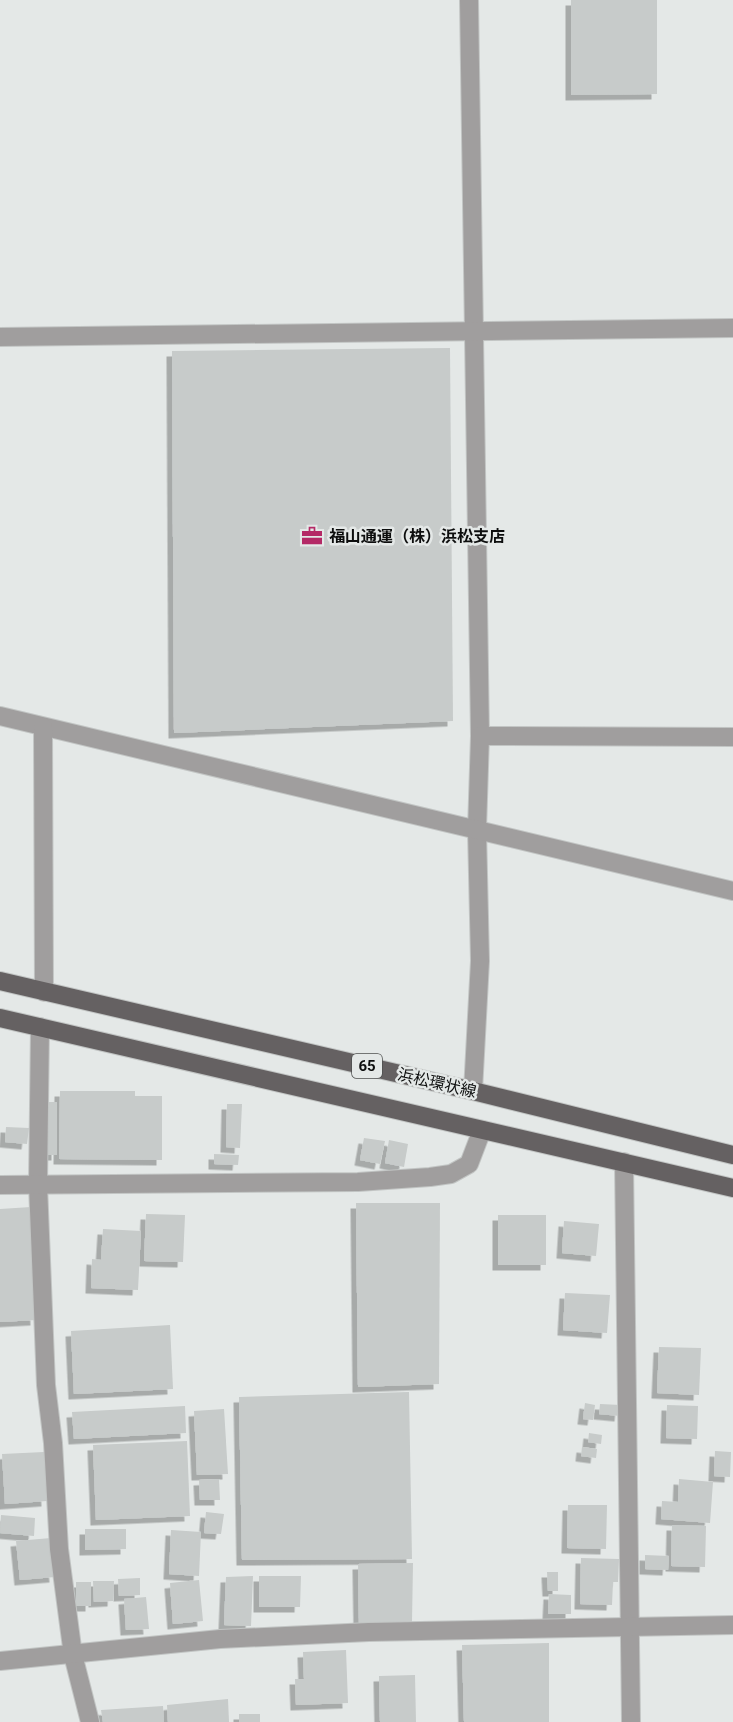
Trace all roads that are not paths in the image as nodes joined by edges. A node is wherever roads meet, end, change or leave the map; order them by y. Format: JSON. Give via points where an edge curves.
{"nodes":[{"id":1,"x":469,"y":0,"type":"edge"},
{"id":2,"x":733,"y":328,"type":"edge"},
{"id":3,"x":473,"y":332,"type":"junction"},
{"id":4,"x":0,"y":337,"type":"edge"},
{"id":5,"x":0,"y":716,"type":"edge"},
{"id":6,"x":43,"y":727,"type":"junction"},
{"id":7,"x":480,"y":736,"type":"junction"},
{"id":8,"x":733,"y":737,"type":"edge"},
{"id":9,"x":477,"y":830,"type":"junction"},
{"id":10,"x":733,"y":891,"type":"edge"},
{"id":11,"x":0,"y":981,"type":"edge"},
{"id":12,"x":44,"y":992,"type":"junction"},
{"id":13,"x":0,"y":1018,"type":"edge"},
{"id":14,"x":40,"y":1027,"type":"junction"},
{"id":15,"x":473,"y":1091,"type":"junction"},
{"id":16,"x":482,"y":1130,"type":"junction"},
{"id":17,"x":733,"y":1155,"type":"edge"},
{"id":18,"x":624,"y":1162,"type":"junction"},
{"id":19,"x":0,"y":1185,"type":"edge"},
{"id":20,"x":38,"y":1185,"type":"junction"},
{"id":21,"x":733,"y":1188,"type":"edge"},
{"id":22,"x":733,"y":1625,"type":"edge"},
{"id":23,"x":630,"y":1626,"type":"junction"},
{"id":24,"x":73,"y":1654,"type":"junction"},
{"id":25,"x":0,"y":1661,"type":"edge"},
{"id":26,"x":90,"y":1722,"type":"edge"},
{"id":27,"x":631,"y":1722,"type":"edge"}],
"edges":[{"from":1,"to":3,"type":"street"},
{"from":2,"to":3,"type":"street"},
{"from":3,"to":4,"type":"street"},
{"from":3,"to":7,"type":"street"},
{"from":5,"to":6,"type":"street"},
{"from":6,"to":9,"type":"street"},
{"from":6,"to":12,"type":"street"},
{"from":7,"to":8,"type":"street"},
{"from":7,"to":9,"type":"street"},
{"from":9,"to":10,"type":"street"},
{"from":9,"to":15,"type":"street","via":[[480,961]]},
{"from":11,"to":12,"type":"main road","name":"浜松環状線","number":"65"},
{"from":12,"to":15,"type":"main road","name":"浜松環状線","number":"65"},
{"from":13,"to":14,"type":"main road","number":"65"},
{"from":14,"to":16,"type":"main road","number":"65"},
{"from":14,"to":20,"type":"street"},
{"from":15,"to":17,"type":"main road","name":"浜松環状線","number":"65"},
{"from":16,"to":18,"type":"main road","number":"65"},
{"from":16,"to":20,"type":"street","via":[[469,1164],[451,1174],[430,1177],[358,1182]]},
{"from":18,"to":21,"type":"main road","number":"65"},
{"from":18,"to":23,"type":"street"},
{"from":19,"to":20,"type":"street"},
{"from":20,"to":24,"type":"street","via":[[46,1385],[59,1549]]},
{"from":22,"to":23,"type":"street"},
{"from":23,"to":24,"type":"street","via":[[220,1638]]},
{"from":23,"to":27,"type":"street"},
{"from":24,"to":25,"type":"street"},
{"from":24,"to":26,"type":"street"}]}
